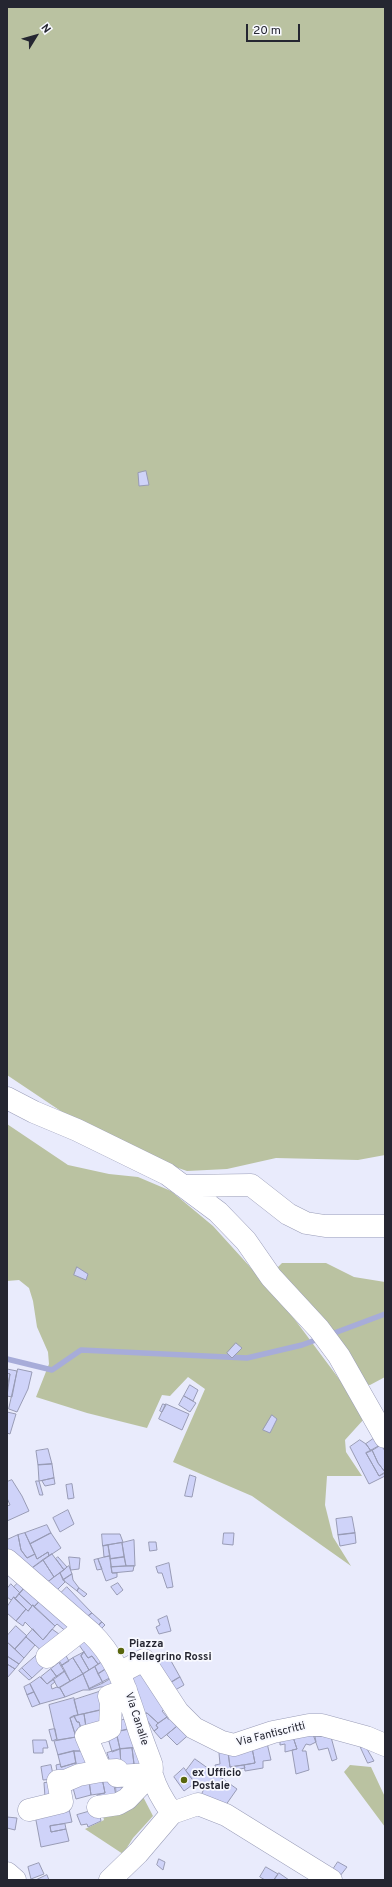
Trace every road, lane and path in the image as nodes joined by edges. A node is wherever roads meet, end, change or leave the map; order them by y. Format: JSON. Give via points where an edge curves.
{"nodes":[{"id":1,"x":7,"y":1098,"type":"edge"},
{"id":2,"x":183,"y":1186,"type":"junction"},
{"id":3,"x":385,"y":1226,"type":"edge"},
{"id":4,"x":385,"y":1437,"type":"edge"},
{"id":5,"x":11,"y":1570,"type":"edge"},
{"id":6,"x":87,"y":1630,"type":"junction"},
{"id":7,"x":46,"y":1657,"type":"dead end"},
{"id":8,"x":122,"y":1682,"type":"junction"},
{"id":9,"x":385,"y":1745,"type":"edge"},
{"id":10,"x":154,"y":1768,"type":"junction"},
{"id":11,"x":101,"y":1772,"type":"junction"},
{"id":12,"x":98,"y":1807,"type":"dead end"},
{"id":13,"x":183,"y":1809,"type":"junction"},
{"id":14,"x":29,"y":1810,"type":"dead end"},
{"id":15,"x":7,"y":1873,"type":"edge"},
{"id":16,"x":15,"y":1880,"type":"edge"},
{"id":17,"x":110,"y":1880,"type":"edge"},
{"id":18,"x":331,"y":1880,"type":"edge"}],
"edges":[{"from":1,"to":2,"type":"street","via":[[167,1174]]},
{"from":2,"to":3,"type":"street","via":[[251,1185],[288,1214],[306,1223],[325,1226]]},
{"from":2,"to":4,"type":"street","via":[[218,1212],[246,1241],[271,1277],[319,1329],[339,1356]]},
{"from":5,"to":6,"type":"street"},
{"from":6,"to":7,"type":"street"},
{"from":6,"to":8,"type":"street","via":[[102,1644]]},
{"from":8,"to":9,"type":"street","name":"Via Fantiscritti","via":[[144,1660],[178,1712],[194,1728],[234,1745],[273,1732],[309,1725],[322,1725]]},
{"from":8,"to":10,"type":"street","name":"Via Canalie"},
{"from":8,"to":11,"type":"street","via":[[109,1696],[110,1728],[86,1736]]},
{"from":10,"to":11,"type":"street","via":[[117,1776],[117,1770]]},
{"from":10,"to":12,"type":"street","via":[[127,1799],[118,1804]]},
{"from":10,"to":13,"type":"street","name":"Via Canalie","via":[[163,1800]]},
{"from":11,"to":14,"type":"street","via":[[58,1781],[62,1802]]},
{"from":13,"to":17,"type":"street"},
{"from":13,"to":18,"type":"street","via":[[226,1815]]},
{"from":15,"to":16,"type":"street"}]}
